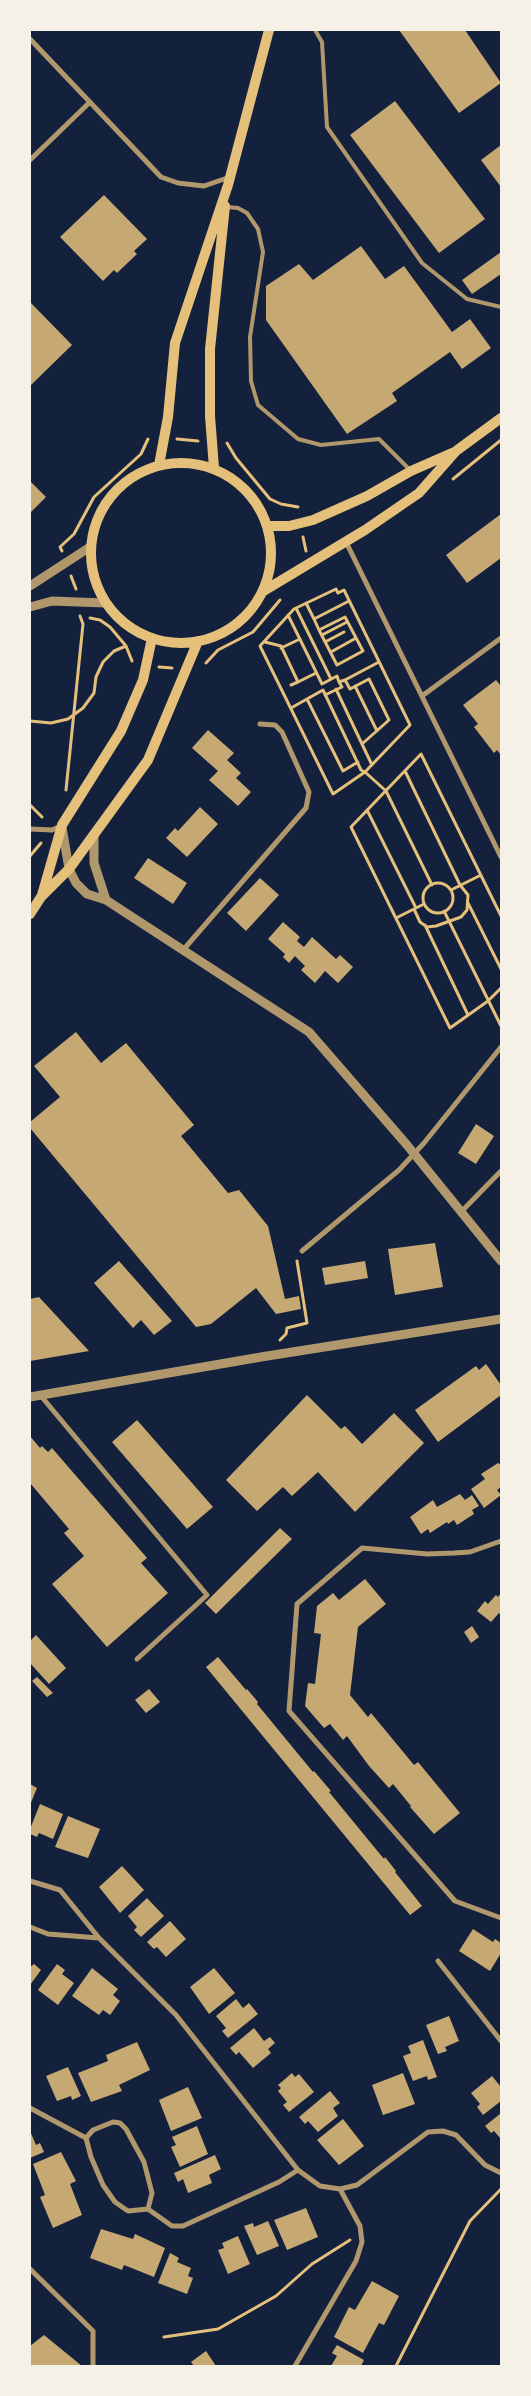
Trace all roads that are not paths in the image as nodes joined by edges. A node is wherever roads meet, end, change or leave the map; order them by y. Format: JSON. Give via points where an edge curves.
{"nodes":[{"id":1,"x":269,"y":30,"type":"edge"},
{"id":2,"x":315,"y":30,"type":"edge"},
{"id":3,"x":30,"y":39,"type":"edge"},
{"id":4,"x":90,"y":102,"type":"junction"},
{"id":5,"x":30,"y":160,"type":"edge"},
{"id":6,"x":229,"y":181,"type":"junction"},
{"id":7,"x":225,"y":206,"type":"junction"},
{"id":8,"x":501,"y":307,"type":"edge"},
{"id":9,"x":501,"y":418,"type":"edge"},
{"id":10,"x":456,"y":451,"type":"junction"},
{"id":11,"x":159,"y":465,"type":"junction"},
{"id":12,"x":214,"y":468,"type":"junction"},
{"id":13,"x":410,"y":471,"type":"junction"},
{"id":14,"x":267,"y":526,"type":"junction"},
{"id":15,"x":346,"y":542,"type":"junction"},
{"id":16,"x":90,"y":547,"type":"junction"},
{"id":17,"x":30,"y":586,"type":"edge"},
{"id":18,"x":262,"y":592,"type":"junction"},
{"id":19,"x":105,"y":603,"type":"junction"},
{"id":20,"x":30,"y":607,"type":"edge"},
{"id":21,"x":152,"y":638,"type":"junction"},
{"id":22,"x":501,"y":638,"type":"edge"},
{"id":23,"x":198,"y":642,"type":"junction"},
{"id":24,"x":422,"y":696,"type":"junction"},
{"id":25,"x":260,"y":724,"type":"dead end"},
{"id":26,"x":62,"y":826,"type":"junction"},
{"id":27,"x":30,"y":829,"type":"edge"},
{"id":28,"x":94,"y":834,"type":"junction"},
{"id":29,"x":501,"y":857,"type":"edge"},
{"id":30,"x":69,"y":869,"type":"junction"},
{"id":31,"x":42,"y":897,"type":"junction"},
{"id":32,"x":106,"y":900,"type":"junction"},
{"id":33,"x":30,"y":914,"type":"edge"},
{"id":34,"x":184,"y":949,"type":"junction"},
{"id":35,"x":501,"y":1047,"type":"edge"},
{"id":36,"x":414,"y":1154,"type":"junction"},
{"id":37,"x":501,"y":1171,"type":"edge"},
{"id":38,"x":461,"y":1212,"type":"junction"},
{"id":39,"x":302,"y":1251,"type":"road end"},
{"id":40,"x":501,"y":1261,"type":"edge"},
{"id":41,"x":501,"y":1319,"type":"edge"},
{"id":42,"x":40,"y":1395,"type":"junction"},
{"id":43,"x":30,"y":1397,"type":"edge"},
{"id":44,"x":501,"y":1541,"type":"edge"},
{"id":45,"x":136,"y":1659,"type":"dead end"},
{"id":46,"x":30,"y":1881,"type":"edge"},
{"id":47,"x":501,"y":1918,"type":"edge"},
{"id":48,"x":30,"y":1927,"type":"edge"},
{"id":49,"x":99,"y":1938,"type":"junction"},
{"id":50,"x":438,"y":1961,"type":"dead end"},
{"id":51,"x":501,"y":2041,"type":"edge"},
{"id":52,"x":30,"y":2108,"type":"edge"},
{"id":53,"x":86,"y":2138,"type":"junction"},
{"id":54,"x":298,"y":2170,"type":"junction"},
{"id":55,"x":501,"y":2174,"type":"edge"},
{"id":56,"x":340,"y":2190,"type":"junction"},
{"id":57,"x":148,"y":2209,"type":"junction"},
{"id":58,"x":30,"y":2269,"type":"edge"},
{"id":59,"x":93,"y":2366,"type":"edge"},
{"id":60,"x":296,"y":2366,"type":"edge"}],
"edges":[{"from":1,"to":6,"type":"main road"},
{"from":2,"to":8,"type":"lane","via":[[322,42],[327,127],[422,263],[467,299]]},
{"from":3,"to":4,"type":"street"},
{"from":4,"to":5,"type":"street"},
{"from":4,"to":6,"type":"street","via":[[161,177],[204,186]]},
{"from":6,"to":7,"type":"main road"},
{"from":6,"to":11,"type":"main road","via":[[175,343]]},
{"from":7,"to":12,"type":"main road","via":[[210,349]]},
{"from":7,"to":13,"type":"lane","via":[[247,213],[258,229],[263,252],[250,337],[251,381],[258,405],[298,439],[321,445],[379,438]]},
{"from":9,"to":10,"type":"main road"},
{"from":10,"to":13,"type":"main road"},
{"from":10,"to":15,"type":"main road","via":[[419,493]]},
{"from":11,"to":12,"type":"main road","via":[[187,462]]},
{"from":11,"to":16,"type":"main road","via":[[133,476],[111,494],[96,519]]},
{"from":12,"to":14,"type":"main road","via":[[247,491]]},
{"from":13,"to":14,"type":"main road","via":[[367,496],[301,524]]},
{"from":14,"to":18,"type":"main road","via":[[271,548],[270,571]]},
{"from":15,"to":18,"type":"main road"},
{"from":15,"to":24,"type":"street"},
{"from":16,"to":17,"type":"street"},
{"from":16,"to":19,"type":"main road","via":[[93,576]]},
{"from":18,"to":23,"type":"main road","via":[[246,615],[224,632]]},
{"from":19,"to":20,"type":"street","via":[[52,601]]},
{"from":19,"to":21,"type":"main road","via":[[126,624]]},
{"from":21,"to":23,"type":"main road","via":[[174,643]]},
{"from":21,"to":26,"type":"main road","via":[[143,680],[121,731]]},
{"from":22,"to":24,"type":"street"},
{"from":23,"to":28,"type":"main road","via":[[148,760]]},
{"from":24,"to":29,"type":"street"},
{"from":25,"to":34,"type":"street","via":[[275,725],[282,732],[309,792],[306,808]]},
{"from":26,"to":27,"type":"street","via":[[52,830]]},
{"from":26,"to":30,"type":"street"},
{"from":26,"to":31,"type":"main road"},
{"from":28,"to":30,"type":"main road"},
{"from":28,"to":32,"type":"street","via":[[94,863]]},
{"from":30,"to":31,"type":"main road"},
{"from":30,"to":32,"type":"street","via":[[87,894]]},
{"from":31,"to":33,"type":"main road"},
{"from":32,"to":34,"type":"street"},
{"from":34,"to":36,"type":"street","via":[[309,1032]]},
{"from":35,"to":36,"type":"street"},
{"from":36,"to":38,"type":"street"},
{"from":36,"to":39,"type":"street"},
{"from":37,"to":38,"type":"street"},
{"from":38,"to":40,"type":"street"},
{"from":41,"to":42,"type":"street"},
{"from":42,"to":43,"type":"street"},
{"from":42,"to":45,"type":"street","via":[[207,1595]]},
{"from":44,"to":47,"type":"street","via":[[470,1552],[454,1553],[362,1548],[297,1604],[289,1711],[454,1901]]},
{"from":46,"to":49,"type":"street","via":[[60,1890]]},
{"from":48,"to":49,"type":"street","via":[[48,1934]]},
{"from":49,"to":54,"type":"street","via":[[176,2015]]},
{"from":50,"to":51,"type":"street"},
{"from":52,"to":53,"type":"street"},
{"from":53,"to":57,"type":"street","via":[[104,2186],[115,2202],[128,2210]]},
{"from":53,"to":57,"type":"street","via":[[93,2130],[113,2122],[126,2129],[144,2162],[152,2193]]},
{"from":54,"to":56,"type":"street","via":[[320,2186]]},
{"from":54,"to":57,"type":"street","via":[[183,2226],[172,2226]]},
{"from":55,"to":56,"type":"street","via":[[485,2165],[456,2135],[443,2131],[428,2132],[357,2185]]},
{"from":56,"to":60,"type":"street","via":[[360,2226],[362,2242],[356,2261]]},
{"from":58,"to":59,"type":"street","via":[[92,2330]]}]}
